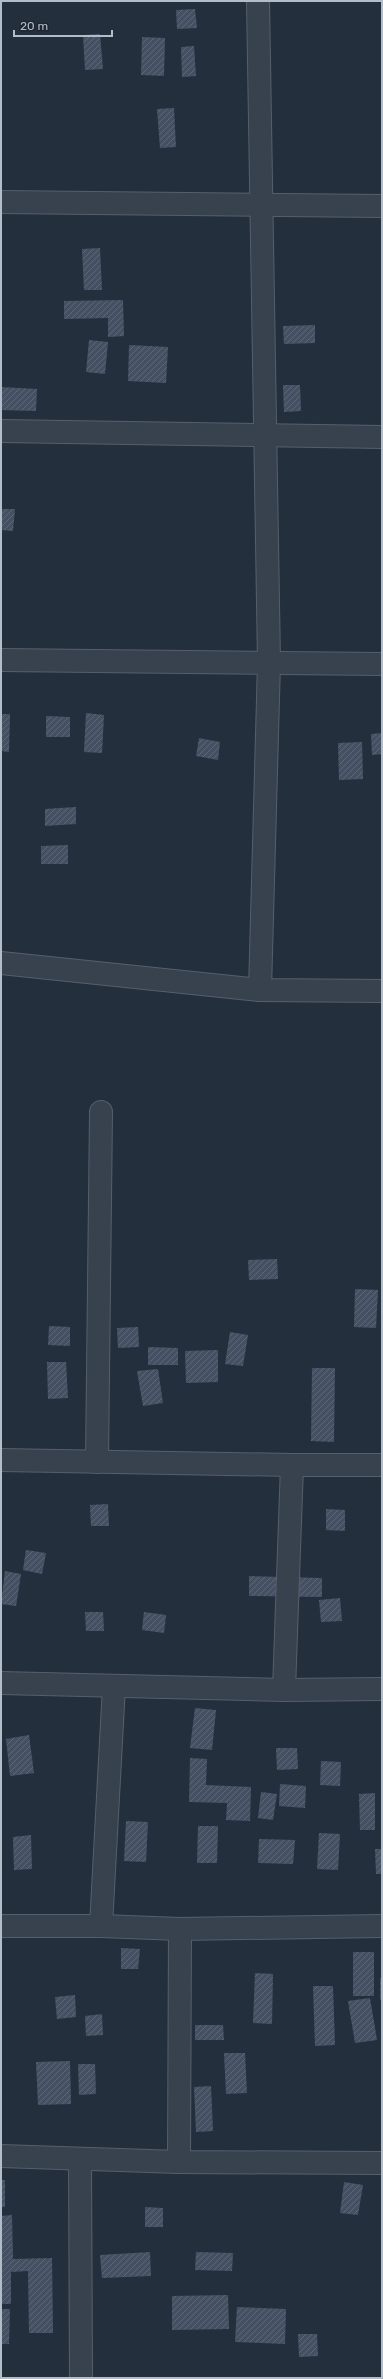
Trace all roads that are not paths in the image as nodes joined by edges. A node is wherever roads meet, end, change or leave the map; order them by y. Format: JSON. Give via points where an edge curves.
{"nodes":[{"id":1,"x":258,"y":1,"type":"edge"},
{"id":2,"x":1,"y":202,"type":"edge"},
{"id":3,"x":262,"y":204,"type":"junction"},
{"id":4,"x":382,"y":206,"type":"edge"},
{"id":5,"x":1,"y":431,"type":"edge"},
{"id":6,"x":267,"y":435,"type":"junction"},
{"id":7,"x":382,"y":437,"type":"edge"},
{"id":8,"x":1,"y":660,"type":"edge"},
{"id":9,"x":269,"y":662,"type":"junction"},
{"id":10,"x":382,"y":664,"type":"edge"},
{"id":11,"x":1,"y":963,"type":"edge"},
{"id":12,"x":260,"y":990,"type":"junction"},
{"id":13,"x":382,"y":991,"type":"edge"},
{"id":14,"x":101,"y":1112,"type":"dead end"},
{"id":15,"x":1,"y":1460,"type":"edge"},
{"id":16,"x":97,"y":1462,"type":"junction"},
{"id":17,"x":292,"y":1465,"type":"junction"},
{"id":18,"x":382,"y":1465,"type":"edge"},
{"id":19,"x":1,"y":1683,"type":"edge"},
{"id":20,"x":114,"y":1686,"type":"junction"},
{"id":21,"x":382,"y":1689,"type":"edge"},
{"id":22,"x":284,"y":1690,"type":"junction"},
{"id":23,"x":1,"y":1926,"type":"edge"},
{"id":24,"x":101,"y":1926,"type":"junction"},
{"id":25,"x":382,"y":1926,"type":"edge"},
{"id":26,"x":180,"y":1928,"type":"junction"},
{"id":27,"x":1,"y":2156,"type":"edge"},
{"id":28,"x":80,"y":2160,"type":"junction"},
{"id":29,"x":178,"y":2162,"type":"junction"},
{"id":30,"x":382,"y":2162,"type":"edge"},
{"id":31,"x":81,"y":2378,"type":"edge"}],
"edges":[{"from":1,"to":3,"type":"street"},
{"from":2,"to":3,"type":"street"},
{"from":3,"to":4,"type":"street"},
{"from":3,"to":6,"type":"street"},
{"from":5,"to":6,"type":"street"},
{"from":6,"to":7,"type":"street"},
{"from":6,"to":9,"type":"street"},
{"from":8,"to":9,"type":"street"},
{"from":9,"to":10,"type":"street"},
{"from":9,"to":12,"type":"street"},
{"from":11,"to":12,"type":"street"},
{"from":12,"to":13,"type":"street"},
{"from":14,"to":16,"type":"street"},
{"from":15,"to":16,"type":"street"},
{"from":16,"to":17,"type":"street"},
{"from":17,"to":18,"type":"street"},
{"from":17,"to":22,"type":"street"},
{"from":19,"to":20,"type":"street"},
{"from":20,"to":22,"type":"street"},
{"from":20,"to":24,"type":"street"},
{"from":21,"to":22,"type":"street"},
{"from":23,"to":24,"type":"street"},
{"from":24,"to":26,"type":"street"},
{"from":25,"to":26,"type":"street"},
{"from":26,"to":29,"type":"street"},
{"from":27,"to":28,"type":"street"},
{"from":28,"to":29,"type":"street"},
{"from":28,"to":31,"type":"street"},
{"from":29,"to":30,"type":"street"}]}
